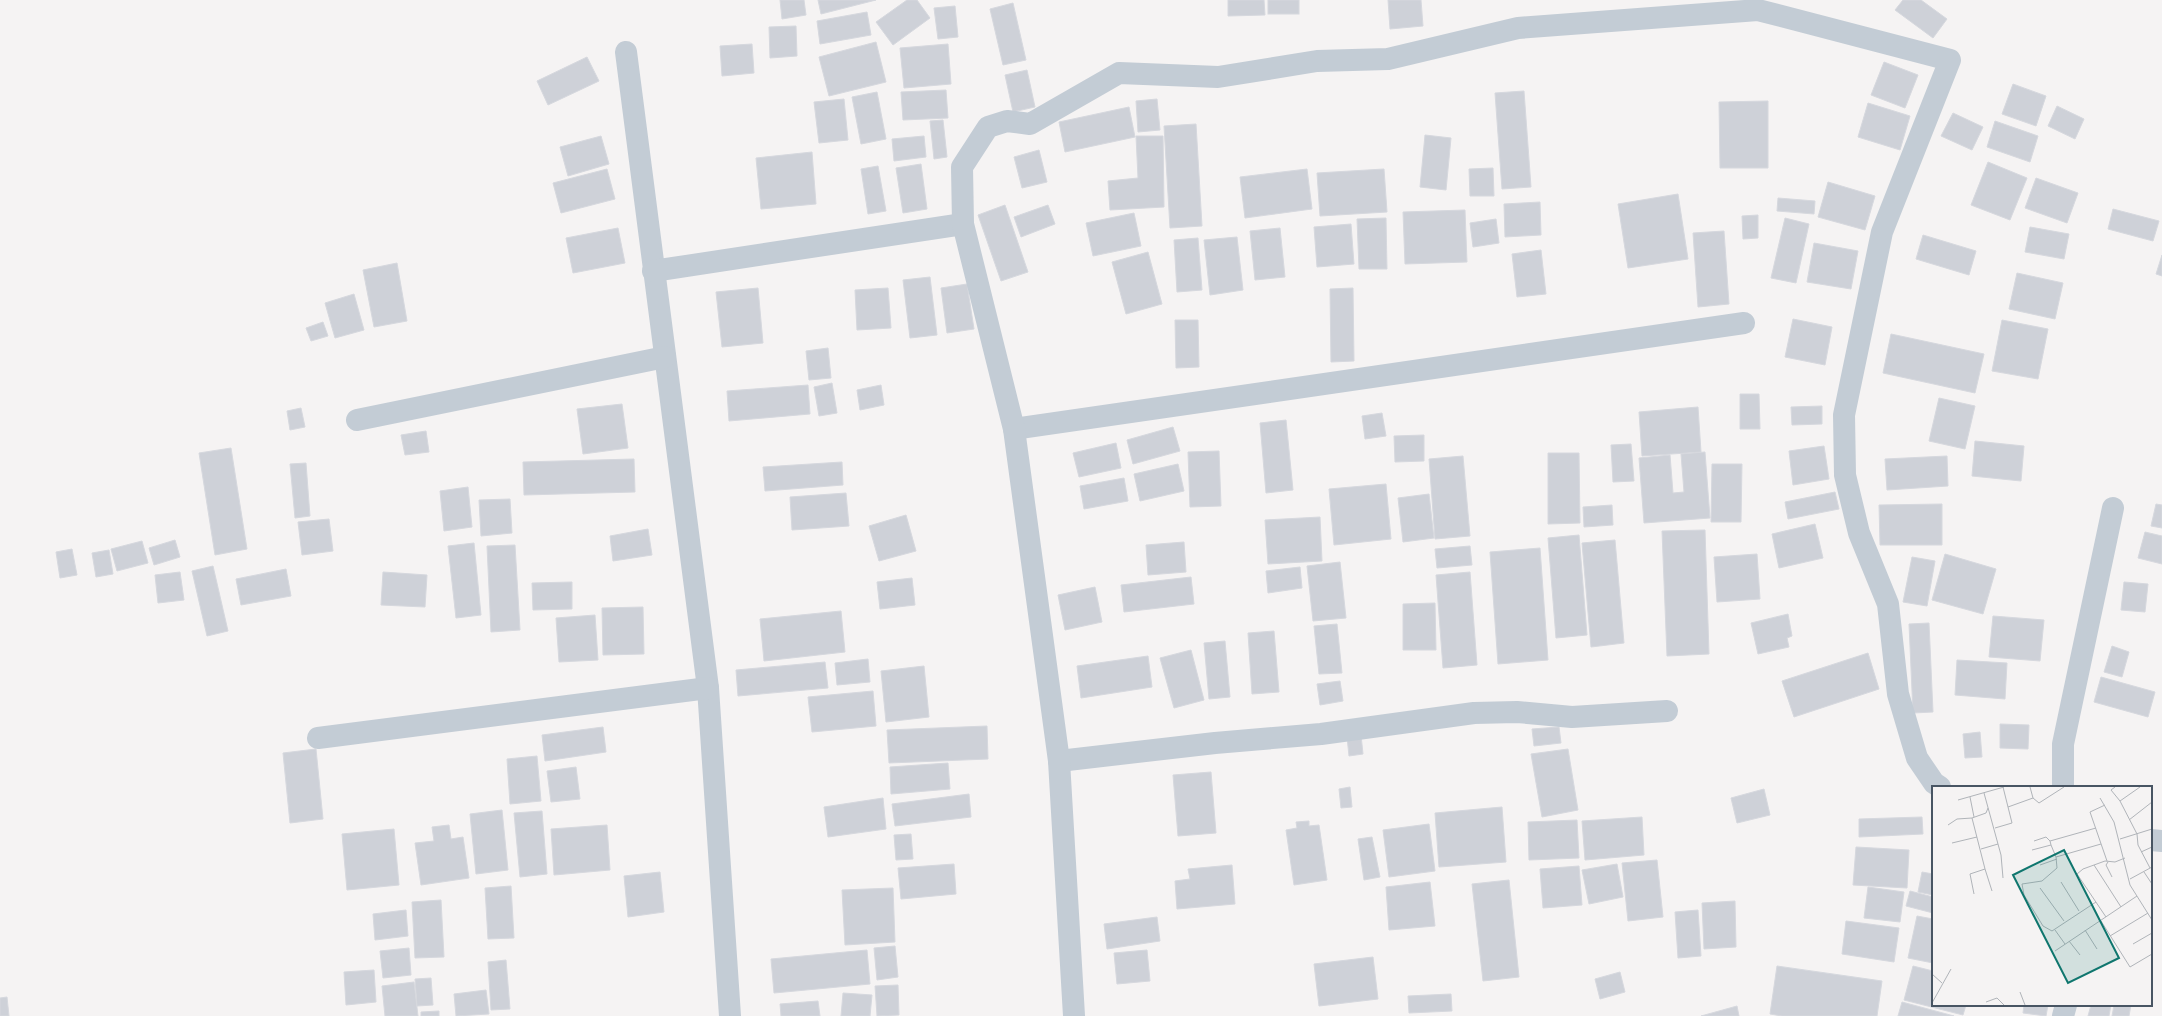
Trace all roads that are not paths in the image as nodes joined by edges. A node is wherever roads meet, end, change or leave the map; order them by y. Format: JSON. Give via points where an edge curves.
{"nodes":[{"id":1,"x":626,"y":52,"type":"dead end"},
{"id":2,"x":964,"y":224,"type":"junction"},
{"id":3,"x":653,"y":271,"type":"junction"},
{"id":4,"x":1744,"y":323,"type":"dead end"},
{"id":5,"x":665,"y":357,"type":"junction"},
{"id":6,"x":357,"y":420,"type":"dead end"},
{"id":7,"x":1014,"y":429,"type":"junction"},
{"id":8,"x":2113,"y":508,"type":"dead end"},
{"id":9,"x":708,"y":688,"type":"junction"},
{"id":10,"x":1667,"y":711,"type":"dead end"},
{"id":11,"x":318,"y":738,"type":"dead end"},
{"id":12,"x":1059,"y":761,"type":"junction"},
{"id":13,"x":1938,"y":786,"type":"edge"},
{"id":14,"x":2063,"y":786,"type":"edge"},
{"id":15,"x":2152,"y":840,"type":"edge"},
{"id":16,"x":2162,"y":841,"type":"edge"},
{"id":17,"x":2066,"y":1006,"type":"edge"},
{"id":18,"x":730,"y":1016,"type":"edge"},
{"id":19,"x":1074,"y":1016,"type":"edge"},
{"id":20,"x":2063,"y":1016,"type":"edge"}],
"edges":[{"from":1,"to":3,"type":"street"},
{"from":2,"to":3,"type":"street"},
{"from":2,"to":7,"type":"street"},
{"from":2,"to":13,"type":"street","via":[[962,167],[988,127],[1007,121],[1030,124],[1118,73],[1218,77],[1317,61],[1388,59],[1518,28],[1758,10],[1950,60],[1882,232],[1844,415],[1845,475],[1859,532],[1888,604],[1898,694],[1917,758]]},
{"from":3,"to":5,"type":"street"},
{"from":4,"to":7,"type":"street"},
{"from":5,"to":6,"type":"street"},
{"from":5,"to":9,"type":"street"},
{"from":7,"to":12,"type":"street"},
{"from":8,"to":14,"type":"street","via":[[2063,744]]},
{"from":9,"to":11,"type":"street"},
{"from":9,"to":18,"type":"street"},
{"from":10,"to":12,"type":"street","via":[[1572,717],[1517,712],[1474,713],[1321,734]]},
{"from":12,"to":19,"type":"street"},
{"from":15,"to":16,"type":"street"},
{"from":17,"to":20,"type":"street"}]}
